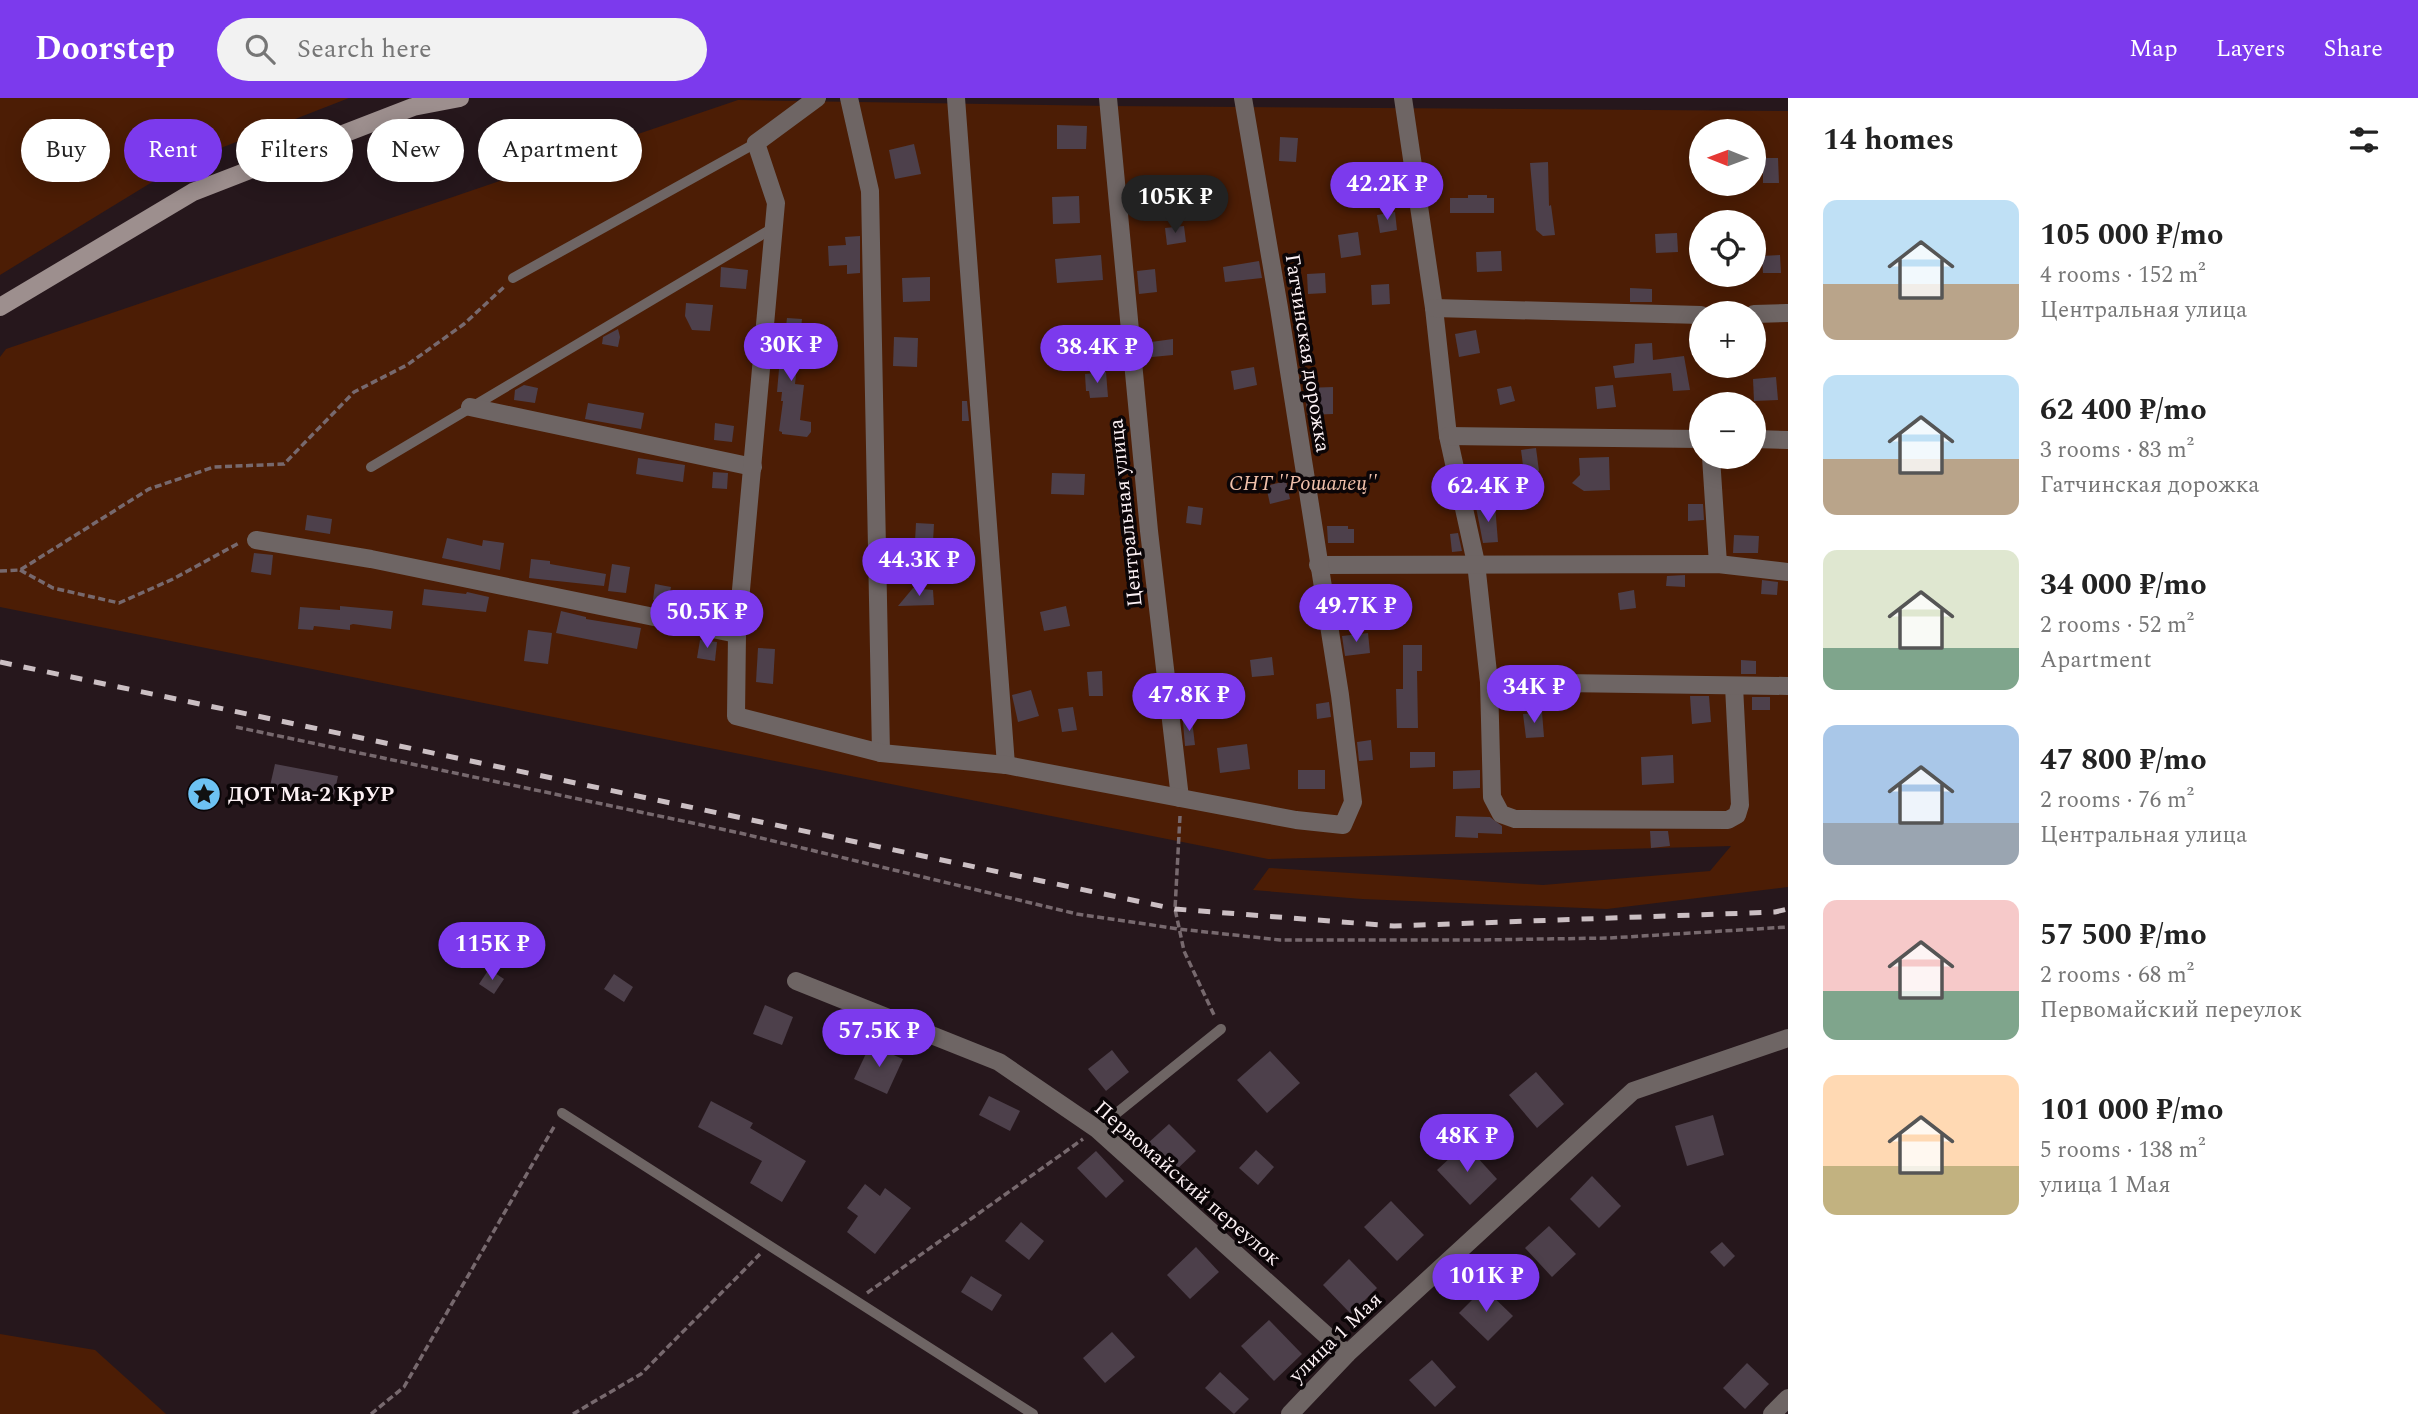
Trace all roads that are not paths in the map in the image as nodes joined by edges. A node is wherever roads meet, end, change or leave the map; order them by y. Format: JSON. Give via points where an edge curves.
{"nodes":[{"id":1,"x":460,"y":98,"type":"edge"},
{"id":2,"x":817,"y":98,"type":"edge"},
{"id":3,"x":849,"y":98,"type":"edge"},
{"id":4,"x":956,"y":98,"type":"edge"},
{"id":5,"x":1108,"y":98,"type":"edge"},
{"id":6,"x":1243,"y":98,"type":"edge"},
{"id":7,"x":1403,"y":98,"type":"edge"},
{"id":8,"x":756,"y":143,"type":"junction"},
{"id":9,"x":773,"y":228,"type":"junction"},
{"id":10,"x":513,"y":278,"type":"road end"},
{"id":11,"x":0,"y":307,"type":"edge"},
{"id":12,"x":1434,"y":308,"type":"junction"},
{"id":13,"x":1787,"y":313,"type":"edge"},
{"id":14,"x":1766,"y":314,"type":"edge"},
{"id":15,"x":1689,"y":315,"type":"edge"},
{"id":16,"x":470,"y":407,"type":"junction"},
{"id":17,"x":1448,"y":436,"type":"junction"},
{"id":18,"x":1689,"y":439,"type":"edge"},
{"id":19,"x":1766,"y":439,"type":"edge"},
{"id":20,"x":1788,"y":440,"type":"edge"},
{"id":21,"x":371,"y":467,"type":"dead end"},
{"id":22,"x":753,"y":467,"type":"junction"},
{"id":23,"x":1712,"y":469,"type":"edge"},
{"id":24,"x":256,"y":540,"type":"road end"},
{"id":25,"x":1476,"y":563,"type":"junction"},
{"id":26,"x":1718,"y":564,"type":"junction"},
{"id":27,"x":1318,"y":565,"type":"junction"},
{"id":28,"x":1788,"y":572,"type":"edge"},
{"id":29,"x":737,"y":634,"type":"junction"},
{"id":30,"x":1489,"y":682,"type":"junction"},
{"id":31,"x":1734,"y":686,"type":"junction"},
{"id":32,"x":1788,"y":687,"type":"edge"},
{"id":33,"x":881,"y":753,"type":"junction"},
{"id":34,"x":1006,"y":765,"type":"junction"},
{"id":35,"x":1180,"y":798,"type":"junction"},
{"id":36,"x":796,"y":981,"type":"dead end"},
{"id":37,"x":1221,"y":1029,"type":"road end"},
{"id":38,"x":1788,"y":1038,"type":"edge"},
{"id":39,"x":562,"y":1114,"type":"road end"},
{"id":40,"x":1097,"y":1129,"type":"junction"},
{"id":41,"x":1346,"y":1354,"type":"junction"},
{"id":42,"x":1788,"y":1398,"type":"edge"},
{"id":43,"x":1033,"y":1414,"type":"edge"},
{"id":44,"x":1290,"y":1414,"type":"edge"},
{"id":45,"x":1772,"y":1414,"type":"edge"}],
"edges":[{"from":1,"to":11,"type":"main road","via":[[413,107],[193,192]]},
{"from":2,"to":8,"type":"street"},
{"from":3,"to":33,"type":"street","via":[[870,191]]},
{"from":4,"to":34,"type":"street"},
{"from":5,"to":35,"type":"street","name":"Центральная улица","via":[[1149,531]]},
{"from":6,"to":27,"type":"street","name":"Гатчинская дорожка"},
{"from":7,"to":12,"type":"street"},
{"from":8,"to":9,"type":"street","via":[[776,203]]},
{"from":8,"to":10,"type":"lane"},
{"from":9,"to":16,"type":"lane"},
{"from":9,"to":22,"type":"street"},
{"from":12,"to":15,"type":"street"},
{"from":12,"to":17,"type":"street"},
{"from":13,"to":14,"type":"street"},
{"from":16,"to":21,"type":"lane"},
{"from":16,"to":22,"type":"street"},
{"from":17,"to":18,"type":"street"},
{"from":17,"to":25,"type":"street"},
{"from":19,"to":20,"type":"street"},
{"from":22,"to":29,"type":"street"},
{"from":23,"to":26,"type":"street"},
{"from":24,"to":29,"type":"street"},
{"from":25,"to":26,"type":"street"},
{"from":25,"to":27,"type":"street"},
{"from":25,"to":30,"type":"street"},
{"from":26,"to":28,"type":"street"},
{"from":27,"to":35,"type":"street","name":"Гатчинская дорожка","via":[[1353,802],[1343,825]]},
{"from":29,"to":33,"type":"street","via":[[736,716]]},
{"from":30,"to":31,"type":"street"},
{"from":30,"to":31,"type":"street","via":[[1492,797],[1501,814],[1515,819],[1728,821],[1737,815],[1740,804]]},
{"from":31,"to":32,"type":"street"},
{"from":33,"to":34,"type":"street"},
{"from":34,"to":35,"type":"street"},
{"from":36,"to":40,"type":"street","name":"Первомайский переулок","via":[[999,1062]]},
{"from":37,"to":40,"type":"lane"},
{"from":38,"to":41,"type":"street","name":"улица 1 Мая","via":[[1633,1091]]},
{"from":39,"to":43,"type":"lane"},
{"from":40,"to":41,"type":"street","name":"Первомайский переулок"},
{"from":41,"to":44,"type":"street","name":"улица 1 Мая"},
{"from":42,"to":45,"type":"street"}]}
